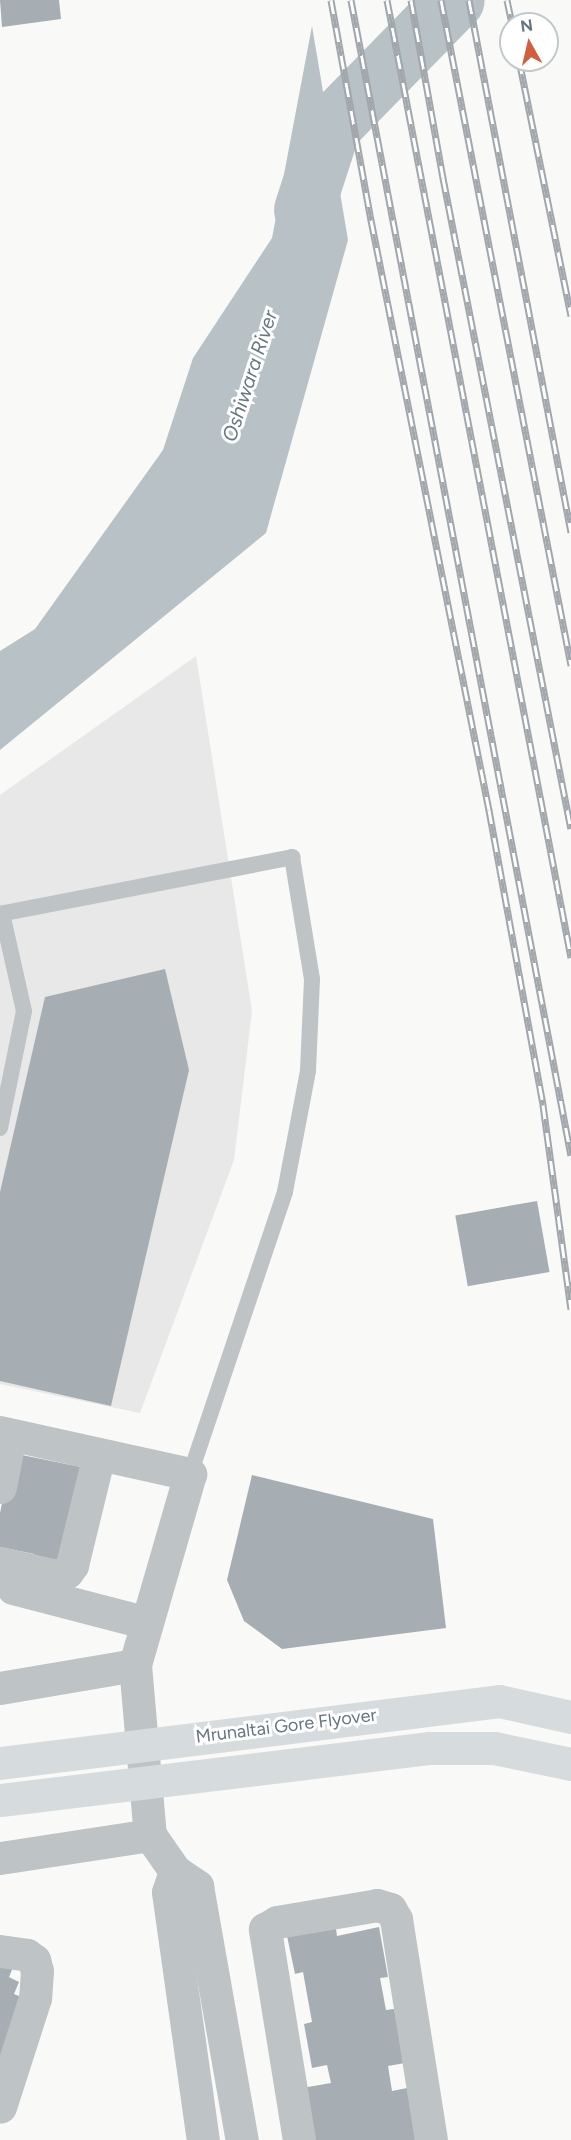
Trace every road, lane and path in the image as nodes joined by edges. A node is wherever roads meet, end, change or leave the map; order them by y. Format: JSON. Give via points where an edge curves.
{"nodes":[{"id":1,"x":1,"y":914,"type":"edge"},
{"id":2,"x":0,"y":1128,"type":"edge"},
{"id":3,"x":5,"y":1433,"type":"edge"},
{"id":4,"x":99,"y":1454,"type":"junction"},
{"id":5,"x":190,"y":1474,"type":"junction"},
{"id":6,"x":0,"y":1487,"type":"edge"},
{"id":7,"x":0,"y":1563,"type":"edge"},
{"id":8,"x":0,"y":1585,"type":"edge"},
{"id":9,"x":147,"y":1623,"type":"junction"},
{"id":10,"x":135,"y":1665,"type":"junction"},
{"id":11,"x":0,"y":1688,"type":"edge"},
{"id":12,"x":571,"y":1717,"type":"edge"},
{"id":13,"x":0,"y":1763,"type":"edge"},
{"id":14,"x":571,"y":1764,"type":"edge"},
{"id":15,"x":0,"y":1800,"type":"edge"},
{"id":16,"x":150,"y":1835,"type":"junction"},
{"id":17,"x":0,"y":1858,"type":"edge"},
{"id":18,"x":175,"y":1871,"type":"junction"},
{"id":19,"x":0,"y":1951,"type":"edge"},
{"id":20,"x":0,"y":2107,"type":"edge"},
{"id":21,"x":202,"y":2140,"type":"edge"},
{"id":22,"x":242,"y":2140,"type":"edge"},
{"id":23,"x":299,"y":2140,"type":"edge"},
{"id":24,"x":431,"y":2140,"type":"edge"}],
"edges":[{"from":1,"to":2,"type":"lane","via":[[24,1011]]},
{"from":1,"to":5,"type":"lane","via":[[292,857],[312,979],[308,1071],[285,1192]]},
{"from":3,"to":4,"type":"street"},
{"from":3,"to":6,"type":"street"},
{"from":4,"to":5,"type":"street"},
{"from":4,"to":7,"type":"street","via":[[67,1572],[52,1575]]},
{"from":5,"to":9,"type":"street"},
{"from":8,"to":9,"type":"street"},
{"from":9,"to":10,"type":"street"},
{"from":10,"to":11,"type":"street"},
{"from":10,"to":16,"type":"street"},
{"from":12,"to":13,"type":"main road","name":"Mrunaltai Gore Flyover","via":[[499,1701]]},
{"from":14,"to":15,"type":"main road","via":[[494,1748],[430,1748]]},
{"from":16,"to":17,"type":"street"},
{"from":16,"to":18,"type":"street"},
{"from":18,"to":21,"type":"street","via":[[168,1892]]},
{"from":18,"to":22,"type":"street","via":[[197,1886]]},
{"from":19,"to":20,"type":"street","via":[[27,1955],[38,1971],[36,1998]]},
{"from":23,"to":24,"type":"street","via":[[266,1929],[277,1922],[377,1905],[390,1909],[396,1918]]}]}
